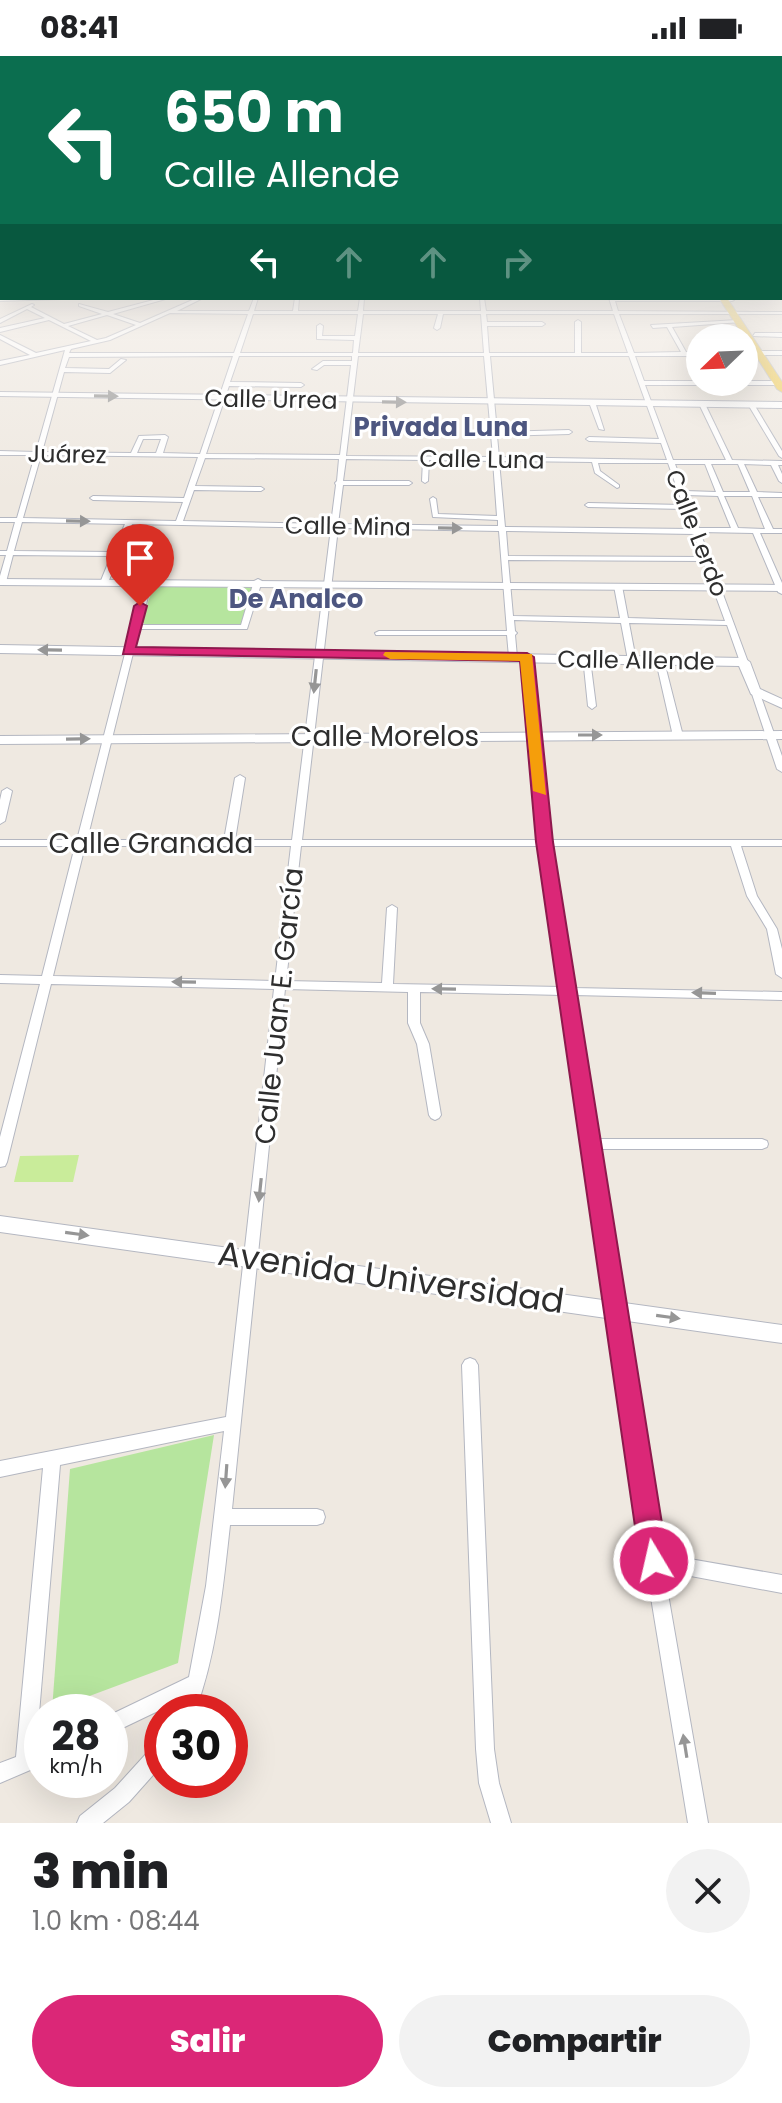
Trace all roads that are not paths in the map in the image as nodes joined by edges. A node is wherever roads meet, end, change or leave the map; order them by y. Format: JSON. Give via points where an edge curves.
{"nodes":[{"id":1,"x":8,"y":325,"type":"edge"},
{"id":2,"x":18,"y":325,"type":"edge"},
{"id":3,"x":65,"y":325,"type":"edge"},
{"id":4,"x":141,"y":325,"type":"edge"},
{"id":5,"x":247,"y":325,"type":"edge"},
{"id":6,"x":359,"y":325,"type":"edge"},
{"id":7,"x":483,"y":325,"type":"edge"},
{"id":8,"x":509,"y":325,"type":"edge"},
{"id":9,"x":539,"y":325,"type":"edge"},
{"id":10,"x":578,"y":325,"type":"edge"},
{"id":11,"x":620,"y":325,"type":"edge"},
{"id":12,"x":673,"y":325,"type":"edge"},
{"id":13,"x":744,"y":325,"type":"edge"},
{"id":14,"x":320,"y":326,"type":"dead end"},
{"id":15,"x":653,"y":326,"type":"dead end"},
{"id":16,"x":669,"y":326,"type":"junction"},
{"id":17,"x":11,"y":327,"type":"junction"},
{"id":18,"x":0,"y":330,"type":"edge"},
{"id":19,"x":758,"y":335,"type":"edge"},
{"id":20,"x":782,"y":335,"type":"edge"},
{"id":21,"x":0,"y":337,"type":"edge"},
{"id":22,"x":357,"y":338,"type":"junction"},
{"id":23,"x":97,"y":342,"type":"junction"},
{"id":24,"x":758,"y":342,"type":"edge"},
{"id":25,"x":68,"y":351,"type":"junction"},
{"id":26,"x":758,"y":353,"type":"edge"},
{"id":27,"x":763,"y":353,"type":"junction"},
{"id":28,"x":782,"y":353,"type":"edge"},
{"id":29,"x":238,"y":354,"type":"junction"},
{"id":30,"x":486,"y":354,"type":"junction"},
{"id":31,"x":578,"y":354,"type":"junction"},
{"id":32,"x":632,"y":354,"type":"junction"},
{"id":33,"x":684,"y":354,"type":"joint"},
{"id":34,"x":35,"y":355,"type":"junction"},
{"id":35,"x":208,"y":355,"type":"junction"},
{"id":36,"x":354,"y":358,"type":"junction"},
{"id":37,"x":123,"y":360,"type":"dead end"},
{"id":38,"x":0,"y":363,"type":"edge"},
{"id":39,"x":203,"y":365,"type":"dead end"},
{"id":40,"x":315,"y":369,"type":"dead end"},
{"id":41,"x":62,"y":370,"type":"junction"},
{"id":42,"x":642,"y":383,"type":"junction"},
{"id":43,"x":686,"y":383,"type":"edge"},
{"id":44,"x":758,"y":383,"type":"edge"},
{"id":45,"x":780,"y":383,"type":"edge"},
{"id":46,"x":228,"y":384,"type":"junction"},
{"id":47,"x":301,"y":385,"type":"dead end"},
{"id":48,"x":0,"y":394,"type":"edge"},
{"id":49,"x":55,"y":395,"type":"junction"},
{"id":50,"x":223,"y":398,"type":"junction"},
{"id":51,"x":347,"y":401,"type":"junction"},
{"id":52,"x":491,"y":403,"type":"junction"},
{"id":53,"x":593,"y":405,"type":"junction"},
{"id":54,"x":649,"y":405,"type":"junction"},
{"id":55,"x":782,"y":405,"type":"edge"},
{"id":56,"x":703,"y":406,"type":"junction"},
{"id":57,"x":752,"y":406,"type":"junction"},
{"id":58,"x":602,"y":429,"type":"dead end"},
{"id":59,"x":569,"y":432,"type":"dead end"},
{"id":60,"x":495,"y":434,"type":"junction"},
{"id":61,"x":589,"y":439,"type":"dead end"},
{"id":62,"x":662,"y":441,"type":"junction"},
{"id":63,"x":0,"y":453,"type":"edge"},
{"id":64,"x":39,"y":453,"type":"junction"},
{"id":65,"x":133,"y":455,"type":"junction"},
{"id":66,"x":159,"y":455,"type":"junction"},
{"id":67,"x":203,"y":456,"type":"junction"},
{"id":68,"x":782,"y":456,"type":"edge"},
{"id":69,"x":341,"y":457,"type":"junction"},
{"id":70,"x":426,"y":458,"type":"junction"},
{"id":71,"x":496,"y":460,"type":"junction"},
{"id":72,"x":595,"y":461,"type":"junction"},
{"id":73,"x":669,"y":461,"type":"junction"},
{"id":74,"x":707,"y":462,"type":"junction"},
{"id":75,"x":730,"y":462,"type":"junction"},
{"id":76,"x":740,"y":462,"type":"junction"},
{"id":77,"x":778,"y":462,"type":"edge"},
{"id":78,"x":425,"y":481,"type":"dead end"},
{"id":79,"x":782,"y":481,"type":"edge"},
{"id":80,"x":338,"y":483,"type":"junction"},
{"id":81,"x":409,"y":483,"type":"dead end"},
{"id":82,"x":617,"y":486,"type":"dead end"},
{"id":83,"x":193,"y":488,"type":"junction"},
{"id":84,"x":261,"y":489,"type":"dead end"},
{"id":85,"x":681,"y":493,"type":"junction"},
{"id":86,"x":720,"y":494,"type":"junction"},
{"id":87,"x":754,"y":495,"type":"junction"},
{"id":88,"x":782,"y":495,"type":"edge"},
{"id":89,"x":93,"y":498,"type":"dead end"},
{"id":90,"x":433,"y":499,"type":"dead end"},
{"id":91,"x":187,"y":500,"type":"junction"},
{"id":92,"x":588,"y":505,"type":"dead end"},
{"id":93,"x":686,"y":507,"type":"junction"},
{"id":94,"x":502,"y":518,"type":"junction"},
{"id":95,"x":0,"y":520,"type":"edge"},
{"id":96,"x":20,"y":520,"type":"junction"},
{"id":97,"x":129,"y":522,"type":"junction"},
{"id":98,"x":179,"y":523,"type":"junction"},
{"id":99,"x":333,"y":526,"type":"junction"},
{"id":100,"x":504,"y":529,"type":"junction"},
{"id":101,"x":735,"y":530,"type":"junction"},
{"id":102,"x":695,"y":531,"type":"junction"},
{"id":103,"x":756,"y":531,"type":"junction"},
{"id":104,"x":770,"y":531,"type":"junction"},
{"id":105,"x":782,"y":531,"type":"edge"},
{"id":106,"x":0,"y":553,"type":"edge"},
{"id":107,"x":12,"y":553,"type":"junction"},
{"id":108,"x":116,"y":554,"type":"junction"},
{"id":109,"x":505,"y":558,"type":"junction"},
{"id":110,"x":706,"y":559,"type":"junction"},
{"id":111,"x":1,"y":580,"type":"edge"},
{"id":112,"x":105,"y":581,"type":"junction"},
{"id":113,"x":147,"y":582,"type":"junction"},
{"id":114,"x":261,"y":583,"type":"junction"},
{"id":115,"x":327,"y":584,"type":"junction"},
{"id":116,"x":509,"y":585,"type":"junction"},
{"id":117,"x":618,"y":586,"type":"junction"},
{"id":118,"x":718,"y":587,"type":"junction"},
{"id":119,"x":781,"y":589,"type":"edge"},
{"id":120,"x":512,"y":618,"type":"junction"},
{"id":121,"x":624,"y":621,"type":"junction"},
{"id":122,"x":730,"y":623,"type":"junction"},
{"id":123,"x":135,"y":627,"type":"junction"},
{"id":124,"x":379,"y":633,"type":"dead end"},
{"id":125,"x":513,"y":633,"type":"junction"},
{"id":126,"x":0,"y":649,"type":"edge"},
{"id":127,"x":128,"y":651,"type":"junction"},
{"id":128,"x":318,"y":654,"type":"junction"},
{"id":129,"x":520,"y":657,"type":"junction"},
{"id":130,"x":586,"y":659,"type":"junction"},
{"id":131,"x":632,"y":660,"type":"junction"},
{"id":132,"x":660,"y":661,"type":"junction"},
{"id":133,"x":744,"y":662,"type":"junction"},
{"id":134,"x":755,"y":691,"type":"junction"},
{"id":135,"x":782,"y":704,"type":"edge"},
{"id":136,"x":592,"y":706,"type":"dead end"},
{"id":137,"x":536,"y":735,"type":"junction"},
{"id":138,"x":776,"y":735,"type":"edge"},
{"id":139,"x":678,"y":736,"type":"junction"},
{"id":140,"x":309,"y":737,"type":"junction"},
{"id":141,"x":107,"y":738,"type":"junction"},
{"id":142,"x":0,"y":740,"type":"edge"},
{"id":143,"x":782,"y":769,"type":"edge"},
{"id":144,"x":240,"y":778,"type":"dead end"},
{"id":145,"x":7,"y":791,"type":"dead end"},
{"id":146,"x":0,"y":821,"type":"edge"},
{"id":147,"x":297,"y":842,"type":"junction"},
{"id":148,"x":545,"y":842,"type":"junction"},
{"id":149,"x":735,"y":842,"type":"junction"},
{"id":150,"x":0,"y":843,"type":"edge"},
{"id":151,"x":229,"y":843,"type":"junction"},
{"id":152,"x":782,"y":843,"type":"edge"},
{"id":153,"x":79,"y":844,"type":"junction"},
{"id":154,"x":392,"y":908,"type":"dead end"},
{"id":155,"x":782,"y":974,"type":"edge"},
{"id":156,"x":0,"y":979,"type":"edge"},
{"id":157,"x":47,"y":979,"type":"junction"},
{"id":158,"x":281,"y":984,"type":"junction"},
{"id":159,"x":387,"y":988,"type":"junction"},
{"id":160,"x":414,"y":989,"type":"junction"},
{"id":161,"x":567,"y":990,"type":"junction"},
{"id":162,"x":782,"y":996,"type":"edge"},
{"id":163,"x":435,"y":1115,"type":"dead end"},
{"id":164,"x":590,"y":1144,"type":"junction"},
{"id":165,"x":762,"y":1144,"type":"dead end"},
{"id":166,"x":0,"y":1162,"type":"edge"},
{"id":167,"x":0,"y":1224,"type":"edge"},
{"id":168,"x":252,"y":1260,"type":"junction"},
{"id":169,"x":617,"y":1309,"type":"junction"},
{"id":170,"x":782,"y":1334,"type":"edge"},
{"id":171,"x":470,"y":1365,"type":"dead end"},
{"id":172,"x":230,"y":1423,"type":"junction"},
{"id":173,"x":52,"y":1459,"type":"junction"},
{"id":174,"x":0,"y":1469,"type":"edge"},
{"id":175,"x":223,"y":1517,"type":"junction"},
{"id":176,"x":317,"y":1517,"type":"dead end"},
{"id":177,"x":654,"y":1561,"type":"junction"},
{"id":178,"x":782,"y":1584,"type":"edge"},
{"id":179,"x":197,"y":1683,"type":"junction"},
{"id":180,"x":37,"y":1694,"type":"edge"},
{"id":181,"x":193,"y":1694,"type":"edge"},
{"id":182,"x":128,"y":1716,"type":"edge"},
{"id":183,"x":24,"y":1764,"type":"edge"},
{"id":184,"x":144,"y":1771,"type":"edge"},
{"id":185,"x":0,"y":1773,"type":"edge"},
{"id":186,"x":87,"y":1823,"type":"edge"},
{"id":187,"x":501,"y":1823,"type":"edge"},
{"id":188,"x":698,"y":1823,"type":"edge"}],
"edges":[{"from":1,"to":17,"type":"street"},
{"from":2,"to":17,"type":"street"},
{"from":3,"to":23,"type":"street"},
{"from":4,"to":23,"type":"street"},
{"from":5,"to":29,"type":"street"},
{"from":6,"to":22,"type":"street","name":"Calle Juan E. García"},
{"from":7,"to":30,"type":"street"},
{"from":8,"to":9,"type":"street"},
{"from":10,"to":31,"type":"street"},
{"from":11,"to":32,"type":"street","name":"Calle Lerdo"},
{"from":12,"to":16,"type":"street"},
{"from":13,"to":27,"type":"main road"},
{"from":14,"to":22,"type":"street","via":[[319,338]]},
{"from":15,"to":16,"type":"street"},
{"from":16,"to":33,"type":"street"},
{"from":17,"to":18,"type":"street"},
{"from":19,"to":20,"type":"street"},
{"from":21,"to":34,"type":"street"},
{"from":22,"to":36,"type":"street","name":"Calle Juan E. García"},
{"from":23,"to":25,"type":"street"},
{"from":24,"to":27,"type":"main road"},
{"from":25,"to":34,"type":"street"},
{"from":25,"to":35,"type":"street"},
{"from":25,"to":41,"type":"street"},
{"from":26,"to":27,"type":"street"},
{"from":27,"to":28,"type":"street"},
{"from":27,"to":45,"type":"main road"},
{"from":29,"to":35,"type":"street"},
{"from":29,"to":36,"type":"street"},
{"from":29,"to":46,"type":"street"},
{"from":30,"to":31,"type":"street"},
{"from":30,"to":36,"type":"street"},
{"from":30,"to":52,"type":"street"},
{"from":31,"to":32,"type":"street"},
{"from":32,"to":33,"type":"street"},
{"from":32,"to":42,"type":"street","name":"Calle Lerdo"},
{"from":34,"to":38,"type":"street"},
{"from":35,"to":39,"type":"street"},
{"from":36,"to":40,"type":"street"},
{"from":36,"to":51,"type":"street","name":"Calle Juan E. García"},
{"from":37,"to":41,"type":"street","via":[[109,372]]},
{"from":41,"to":49,"type":"street"},
{"from":42,"to":43,"type":"street"},
{"from":42,"to":54,"type":"street","name":"Calle Lerdo"},
{"from":44,"to":45,"type":"street"},
{"from":46,"to":47,"type":"street"},
{"from":46,"to":50,"type":"street"},
{"from":48,"to":49,"type":"street","name":"Calle Urrea"},
{"from":49,"to":50,"type":"street","name":"Calle Urrea","one_way":true},
{"from":49,"to":64,"type":"street"},
{"from":50,"to":51,"type":"street","name":"Calle Urrea"},
{"from":50,"to":67,"type":"street"},
{"from":51,"to":52,"type":"street","name":"Calle Urrea","one_way":true},
{"from":51,"to":69,"type":"street","name":"Calle Juan E. García"},
{"from":52,"to":53,"type":"street","name":"Calle Urrea"},
{"from":52,"to":60,"type":"street"},
{"from":53,"to":54,"type":"street","name":"Calle Urrea"},
{"from":53,"to":58,"type":"street"},
{"from":54,"to":56,"type":"street","name":"Calle Urrea"},
{"from":54,"to":62,"type":"street","name":"Calle Lerdo"},
{"from":55,"to":57,"type":"street","name":"Calle Urrea"},
{"from":56,"to":57,"type":"street","name":"Calle Urrea"},
{"from":56,"to":75,"type":"street"},
{"from":57,"to":68,"type":"street"},
{"from":59,"to":60,"type":"street"},
{"from":60,"to":71,"type":"street"},
{"from":61,"to":62,"type":"street"},
{"from":62,"to":73,"type":"street","name":"Calle Lerdo"},
{"from":63,"to":64,"type":"street","name":"Juárez"},
{"from":64,"to":65,"type":"street","name":"Juárez"},
{"from":64,"to":96,"type":"street"},
{"from":65,"to":66,"type":"street","name":"Calle Luna"},
{"from":65,"to":66,"type":"street","via":[[141,437],[166,437]]},
{"from":66,"to":67,"type":"street","name":"Calle Luna"},
{"from":67,"to":69,"type":"street","name":"Calle Luna"},
{"from":67,"to":83,"type":"street"},
{"from":69,"to":70,"type":"street","name":"Calle Luna"},
{"from":69,"to":80,"type":"street","name":"Calle Juan E. García"},
{"from":70,"to":71,"type":"street","name":"Calle Luna"},
{"from":70,"to":78,"type":"street"},
{"from":71,"to":72,"type":"street","name":"Calle Luna"},
{"from":71,"to":94,"type":"street"},
{"from":72,"to":73,"type":"street","name":"Calle Luna"},
{"from":72,"to":82,"type":"street","via":[[598,473]]},
{"from":73,"to":74,"type":"street","name":"Calle Luna"},
{"from":73,"to":85,"type":"street","name":"Calle Lerdo"},
{"from":74,"to":75,"type":"street","name":"Calle Luna"},
{"from":74,"to":86,"type":"street"},
{"from":75,"to":76,"type":"street","name":"Calle Luna"},
{"from":76,"to":77,"type":"street","name":"Calle Luna"},
{"from":76,"to":87,"type":"street"},
{"from":77,"to":79,"type":"street"},
{"from":80,"to":81,"type":"street"},
{"from":80,"to":99,"type":"street","name":"Calle Juan E. García"},
{"from":83,"to":84,"type":"street"},
{"from":83,"to":91,"type":"street"},
{"from":85,"to":86,"type":"street"},
{"from":85,"to":93,"type":"street","name":"Calle Lerdo"},
{"from":86,"to":87,"type":"street"},
{"from":86,"to":101,"type":"street"},
{"from":87,"to":88,"type":"street"},
{"from":87,"to":104,"type":"street"},
{"from":89,"to":91,"type":"street"},
{"from":90,"to":94,"type":"street","via":[[435,516]]},
{"from":91,"to":98,"type":"street"},
{"from":92,"to":93,"type":"street"},
{"from":93,"to":102,"type":"street","name":"Calle Lerdo"},
{"from":94,"to":100,"type":"street"},
{"from":95,"to":96,"type":"street","name":"Calle Mina"},
{"from":96,"to":97,"type":"street","name":"Calle Mina","one_way":true},
{"from":96,"to":107,"type":"street"},
{"from":97,"to":98,"type":"street","name":"Calle Mina"},
{"from":97,"to":108,"type":"street"},
{"from":98,"to":99,"type":"street","name":"Calle Mina"},
{"from":99,"to":100,"type":"street","name":"Calle Mina","one_way":true},
{"from":99,"to":115,"type":"street","name":"Calle Juan E. García"},
{"from":100,"to":102,"type":"street","name":"Calle Mina"},
{"from":100,"to":109,"type":"street"},
{"from":101,"to":102,"type":"street","name":"Calle Mina"},
{"from":101,"to":103,"type":"street","name":"Calle Mina"},
{"from":102,"to":110,"type":"street","name":"Calle Lerdo"},
{"from":103,"to":104,"type":"street","name":"Calle Mina"},
{"from":103,"to":119,"type":"street"},
{"from":104,"to":105,"type":"street","name":"Calle Mina"},
{"from":106,"to":107,"type":"street"},
{"from":107,"to":108,"type":"street"},
{"from":107,"to":111,"type":"street"},
{"from":108,"to":112,"type":"street"},
{"from":109,"to":110,"type":"street"},
{"from":109,"to":116,"type":"street"},
{"from":110,"to":118,"type":"street","name":"Calle Lerdo"},
{"from":111,"to":112,"type":"street"},
{"from":112,"to":113,"type":"street"},
{"from":113,"to":114,"type":"street"},
{"from":113,"to":123,"type":"street"},
{"from":114,"to":115,"type":"street"},
{"from":114,"to":123,"type":"street","via":[[247,625]]},
{"from":115,"to":116,"type":"street"},
{"from":115,"to":128,"type":"street","name":"Calle Juan E. García"},
{"from":116,"to":117,"type":"street"},
{"from":116,"to":120,"type":"street"},
{"from":117,"to":118,"type":"street"},
{"from":117,"to":121,"type":"street"},
{"from":118,"to":119,"type":"street"},
{"from":118,"to":122,"type":"street","name":"Calle Lerdo"},
{"from":120,"to":121,"type":"street"},
{"from":120,"to":125,"type":"street"},
{"from":121,"to":122,"type":"street"},
{"from":121,"to":131,"type":"street"},
{"from":122,"to":133,"type":"street","name":"Calle Lerdo"},
{"from":123,"to":127,"type":"street"},
{"from":124,"to":125,"type":"street"},
{"from":125,"to":129,"type":"street"},
{"from":127,"to":126,"type":"street","name":"Calle Allende","one_way":true},
{"from":127,"to":128,"type":"street","name":"Calle Allende"},
{"from":127,"to":141,"type":"street"},
{"from":128,"to":129,"type":"street","name":"Calle Allende"},
{"from":128,"to":140,"type":"street","name":"Calle Juan E. García","one_way":true},
{"from":129,"to":130,"type":"street","name":"Calle Allende"},
{"from":129,"to":137,"type":"street"},
{"from":130,"to":131,"type":"street","name":"Calle Allende"},
{"from":130,"to":136,"type":"street"},
{"from":131,"to":132,"type":"street","name":"Calle Allende"},
{"from":132,"to":133,"type":"street","name":"Calle Allende"},
{"from":132,"to":139,"type":"street"},
{"from":133,"to":134,"type":"street","name":"Calle Lerdo"},
{"from":134,"to":135,"type":"street"},
{"from":134,"to":138,"type":"street","name":"Calle Lerdo"},
{"from":137,"to":139,"type":"street","name":"Calle Morelos","one_way":true},
{"from":137,"to":140,"type":"street","name":"Calle Morelos"},
{"from":137,"to":148,"type":"street"},
{"from":138,"to":139,"type":"street","name":"Calle Morelos"},
{"from":138,"to":143,"type":"street","name":"Calle Lerdo"},
{"from":140,"to":141,"type":"street","name":"Calle Morelos"},
{"from":140,"to":147,"type":"street","name":"Calle Juan E. García"},
{"from":142,"to":141,"type":"street","name":"Calle Morelos","one_way":true},
{"from":141,"to":153,"type":"street"},
{"from":144,"to":151,"type":"street"},
{"from":145,"to":146,"type":"street"},
{"from":147,"to":148,"type":"street","name":"Calle Granada"},
{"from":147,"to":151,"type":"street","name":"Calle Granada"},
{"from":147,"to":158,"type":"street","name":"Calle Juan E. García"},
{"from":148,"to":149,"type":"street","name":"Calle Granada"},
{"from":148,"to":161,"type":"street"},
{"from":149,"to":152,"type":"street","name":"Calle Granada"},
{"from":149,"to":155,"type":"street","via":[[752,896],[772,929]]},
{"from":150,"to":153,"type":"street","name":"Calle Granada"},
{"from":151,"to":153,"type":"street","name":"Calle Granada"},
{"from":153,"to":157,"type":"street"},
{"from":154,"to":159,"type":"street"},
{"from":156,"to":157,"type":"street"},
{"from":158,"to":157,"type":"street","one_way":true},
{"from":157,"to":166,"type":"street"},
{"from":158,"to":159,"type":"street"},
{"from":158,"to":168,"type":"street","name":"Calle Juan E. García","one_way":true},
{"from":159,"to":160,"type":"street"},
{"from":161,"to":160,"type":"street","one_way":true},
{"from":160,"to":163,"type":"street","via":[[414,1023],[423,1044]]},
{"from":162,"to":161,"type":"street","one_way":true},
{"from":161,"to":164,"type":"street"},
{"from":164,"to":165,"type":"street"},
{"from":164,"to":169,"type":"street"},
{"from":167,"to":168,"type":"street","name":"Avenida Universidad","one_way":true},
{"from":168,"to":169,"type":"street","name":"Avenida Universidad"},
{"from":168,"to":172,"type":"street","name":"Calle Juan E. García"},
{"from":169,"to":170,"type":"street","name":"Avenida Universidad","one_way":true},
{"from":169,"to":177,"type":"street"},
{"from":171,"to":187,"type":"street","via":[[485,1749]]},
{"from":172,"to":173,"type":"street"},
{"from":172,"to":175,"type":"street","name":"Calle Juan E. García","one_way":true},
{"from":173,"to":174,"type":"street"},
{"from":173,"to":180,"type":"street"},
{"from":175,"to":176,"type":"street"},
{"from":175,"to":179,"type":"street","name":"Calle Juan E. García"},
{"from":177,"to":178,"type":"street"},
{"from":188,"to":177,"type":"street","one_way":true},
{"from":179,"to":181,"type":"street","name":"Calle Juan E. García"},
{"from":179,"to":182,"type":"street"},
{"from":183,"to":185,"type":"street"},
{"from":184,"to":186,"type":"street"}]}
